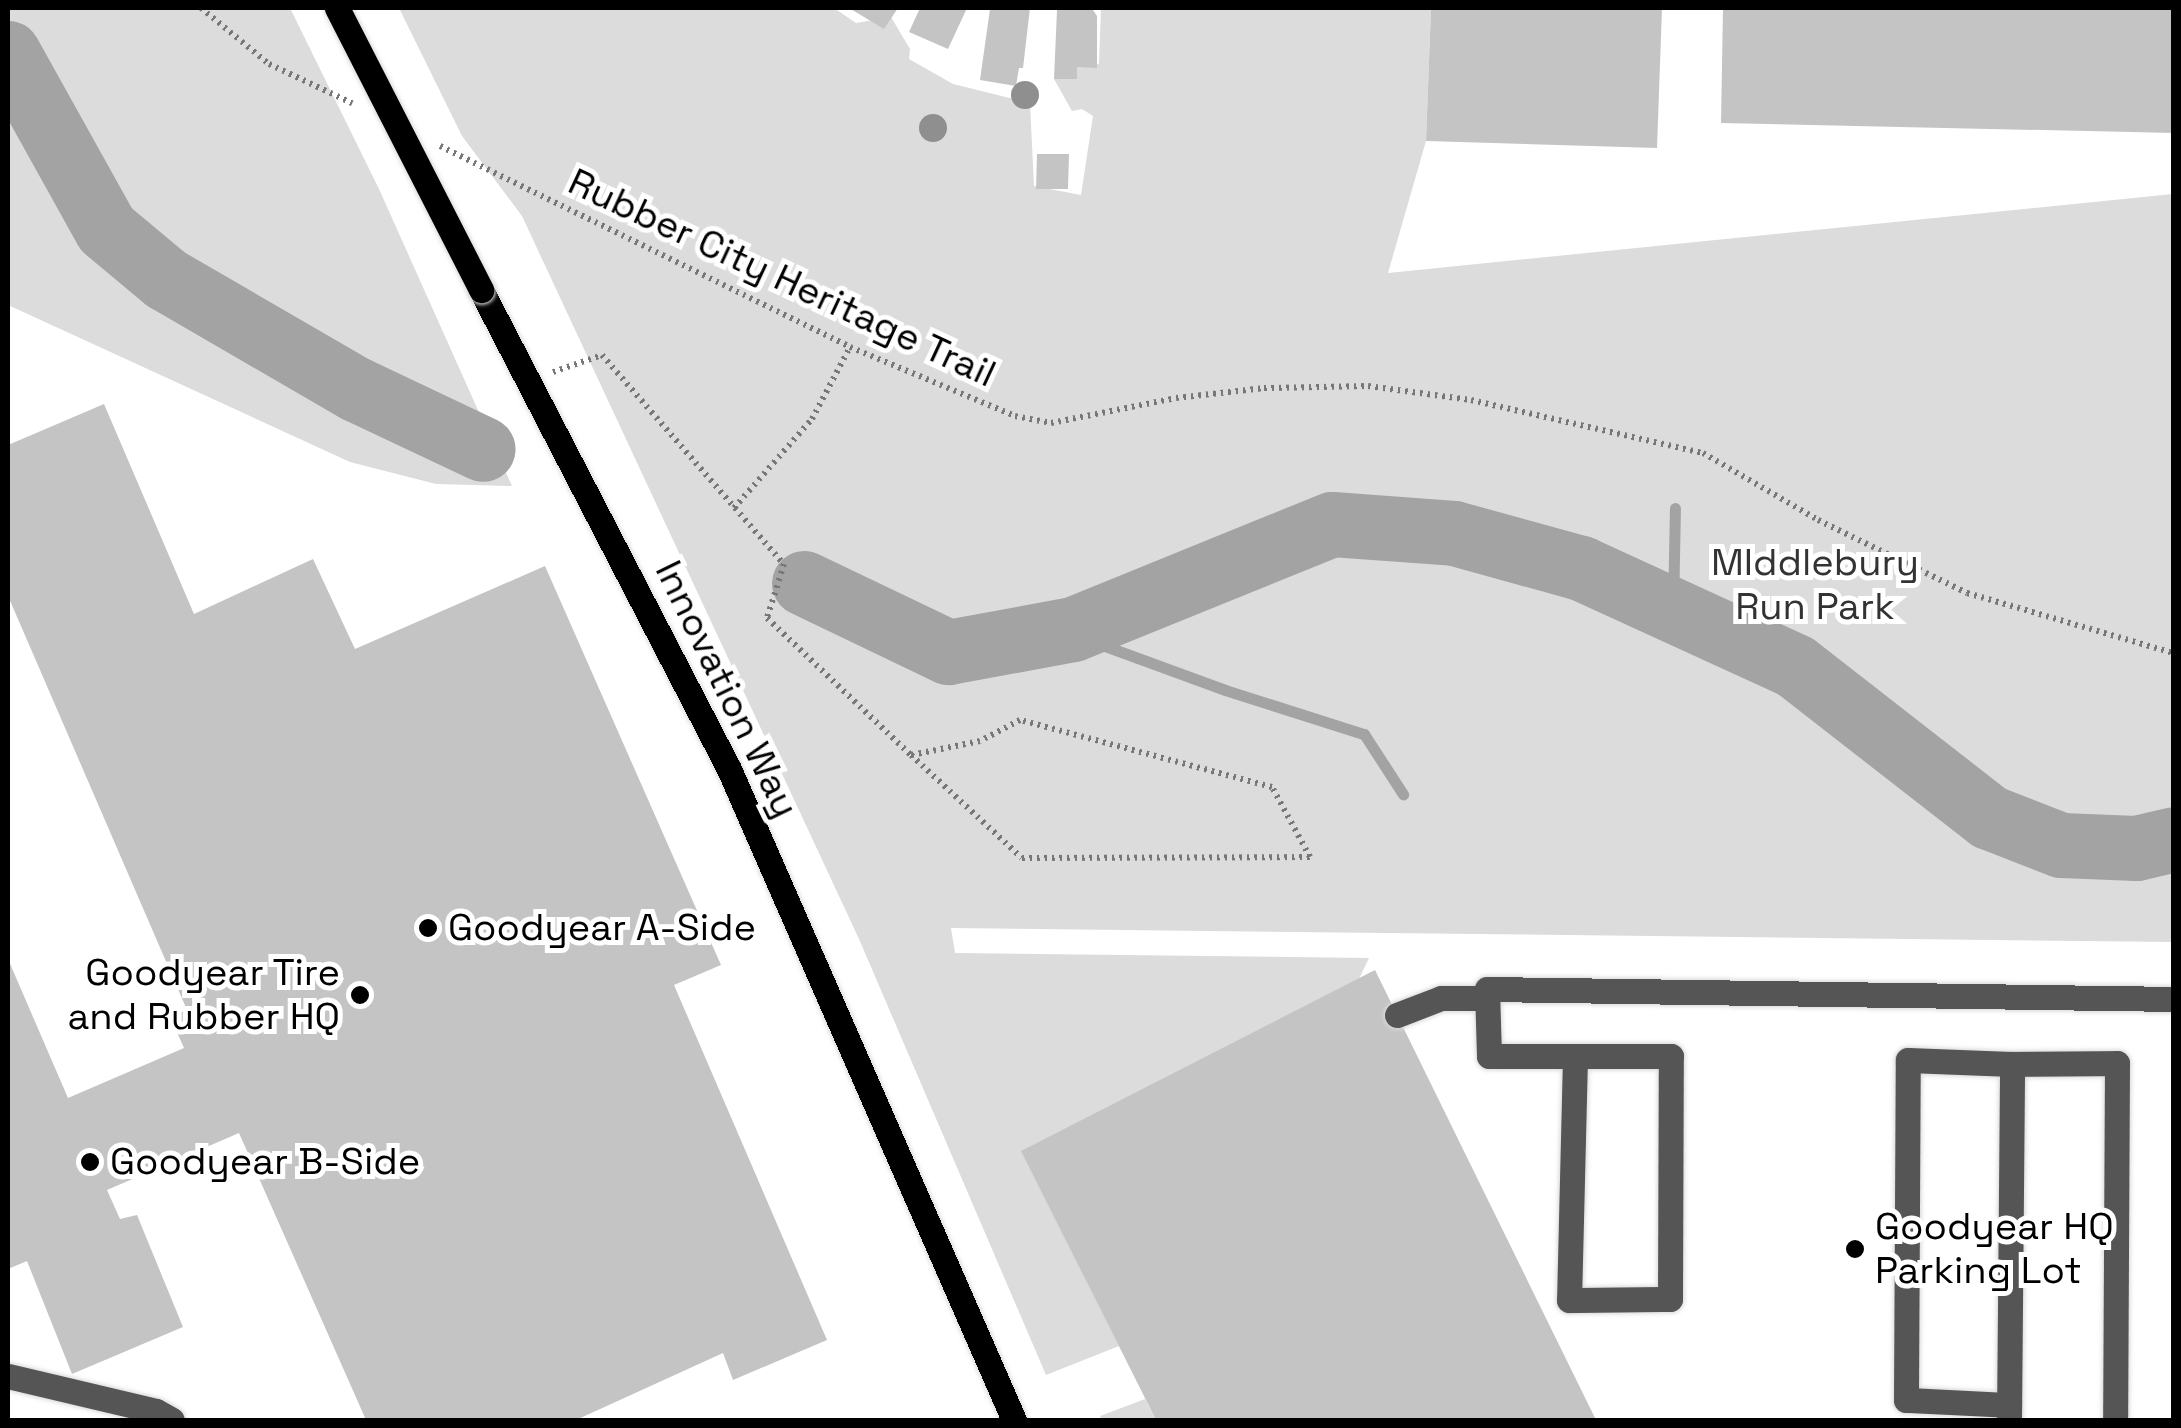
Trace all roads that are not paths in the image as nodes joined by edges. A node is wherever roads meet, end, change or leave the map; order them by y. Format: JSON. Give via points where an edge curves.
{"nodes":[{"id":1,"x":337,"y":8,"type":"edge"},
{"id":2,"x":1487,"y":998,"type":"junction"},
{"id":3,"x":2174,"y":999,"type":"edge"},
{"id":4,"x":1397,"y":1015,"type":"dead end"},
{"id":5,"x":1575,"y":1057,"type":"junction"},
{"id":6,"x":2012,"y":1064,"type":"junction"},
{"id":7,"x":8,"y":1376,"type":"edge"},
{"id":8,"x":2009,"y":1413,"type":"edge"},
{"id":9,"x":172,"y":1420,"type":"edge"},
{"id":10,"x":1014,"y":1420,"type":"edge"},
{"id":11,"x":2115,"y":1420,"type":"edge"}],
"edges":[{"from":1,"to":10,"type":"main road","name":"Innovation Way","bridge":true,"via":[[729,769]]},
{"from":2,"to":3,"type":"lane","via":[[1487,989]]},
{"from":2,"to":4,"type":"lane","via":[[1442,998]]},
{"from":2,"to":5,"type":"lane","via":[[1489,1056]]},
{"from":5,"to":5,"type":"lane","via":[[1569,1300],[1670,1299],[1671,1056]]},
{"from":6,"to":8,"type":"lane"},
{"from":6,"to":8,"type":"lane","via":[[1908,1060],[1906,1400]]},
{"from":6,"to":11,"type":"lane","via":[[2117,1063]]},
{"from":7,"to":9,"type":"lane","via":[[156,1410]]}]}
